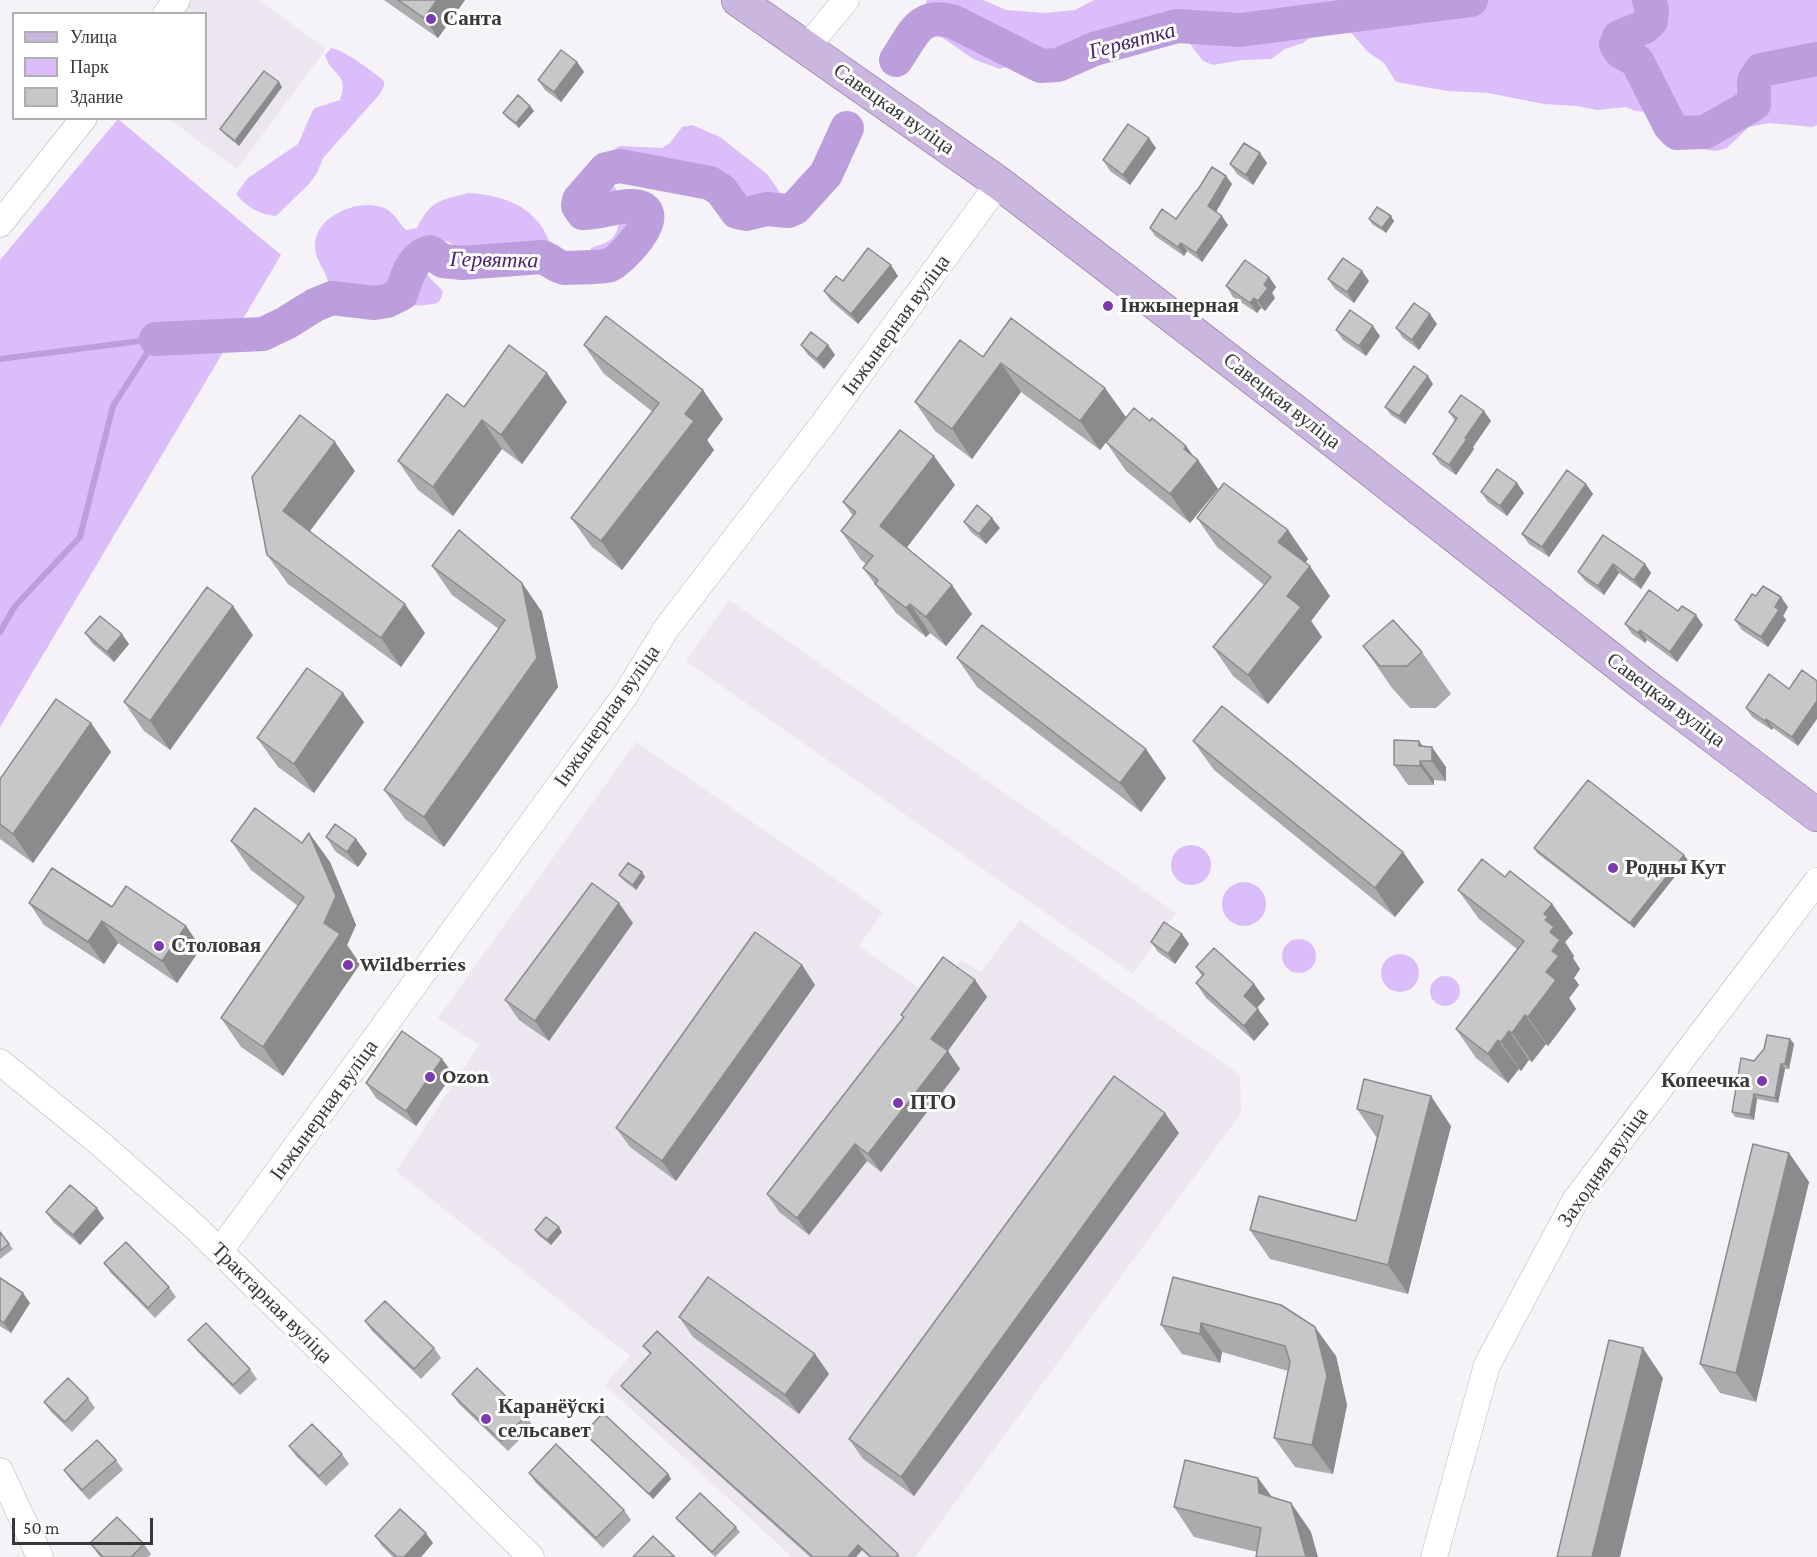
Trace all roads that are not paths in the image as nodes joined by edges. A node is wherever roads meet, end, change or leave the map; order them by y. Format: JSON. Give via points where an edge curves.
{"nodes":[{"id":1,"x":177,"y":0,"type":"edge"},
{"id":2,"x":738,"y":0,"type":"edge"},
{"id":3,"x":846,"y":0,"type":"edge"},
{"id":4,"x":168,"y":12,"type":"edge"},
{"id":5,"x":807,"y":47,"type":"junction"},
{"id":6,"x":82,"y":120,"type":"edge"},
{"id":7,"x":999,"y":183,"type":"junction"},
{"id":8,"x":0,"y":224,"type":"edge"},
{"id":9,"x":1817,"y":815,"type":"edge"},
{"id":10,"x":1817,"y":881,"type":"edge"},
{"id":11,"x":0,"y":1062,"type":"edge"},
{"id":12,"x":220,"y":1251,"type":"junction"},
{"id":13,"x":0,"y":1471,"type":"edge"},
{"id":14,"x":40,"y":1557,"type":"edge"},
{"id":15,"x":531,"y":1557,"type":"edge"},
{"id":16,"x":1434,"y":1557,"type":"edge"}],
"edges":[{"from":1,"to":4,"type":"street"},
{"from":2,"to":5,"type":"main road","name":"Савецкая вуліца"},
{"from":3,"to":5,"type":"street"},
{"from":5,"to":7,"type":"main road","name":"Савецкая вуліца"},
{"from":6,"to":8,"type":"street"},
{"from":7,"to":9,"type":"main road","name":"Савецкая вуліца"},
{"from":7,"to":12,"type":"street","name":"Інжынерная вуліца","via":[[823,424],[666,629],[626,694]]},
{"from":10,"to":16,"type":"street","name":"Заходняя вуліца","via":[[1576,1199],[1487,1365]]},
{"from":11,"to":12,"type":"street","name":"Трактарная вуліца","via":[[97,1141]]},
{"from":12,"to":15,"type":"street","name":"Трактарная вуліца"},
{"from":13,"to":14,"type":"street"}]}
